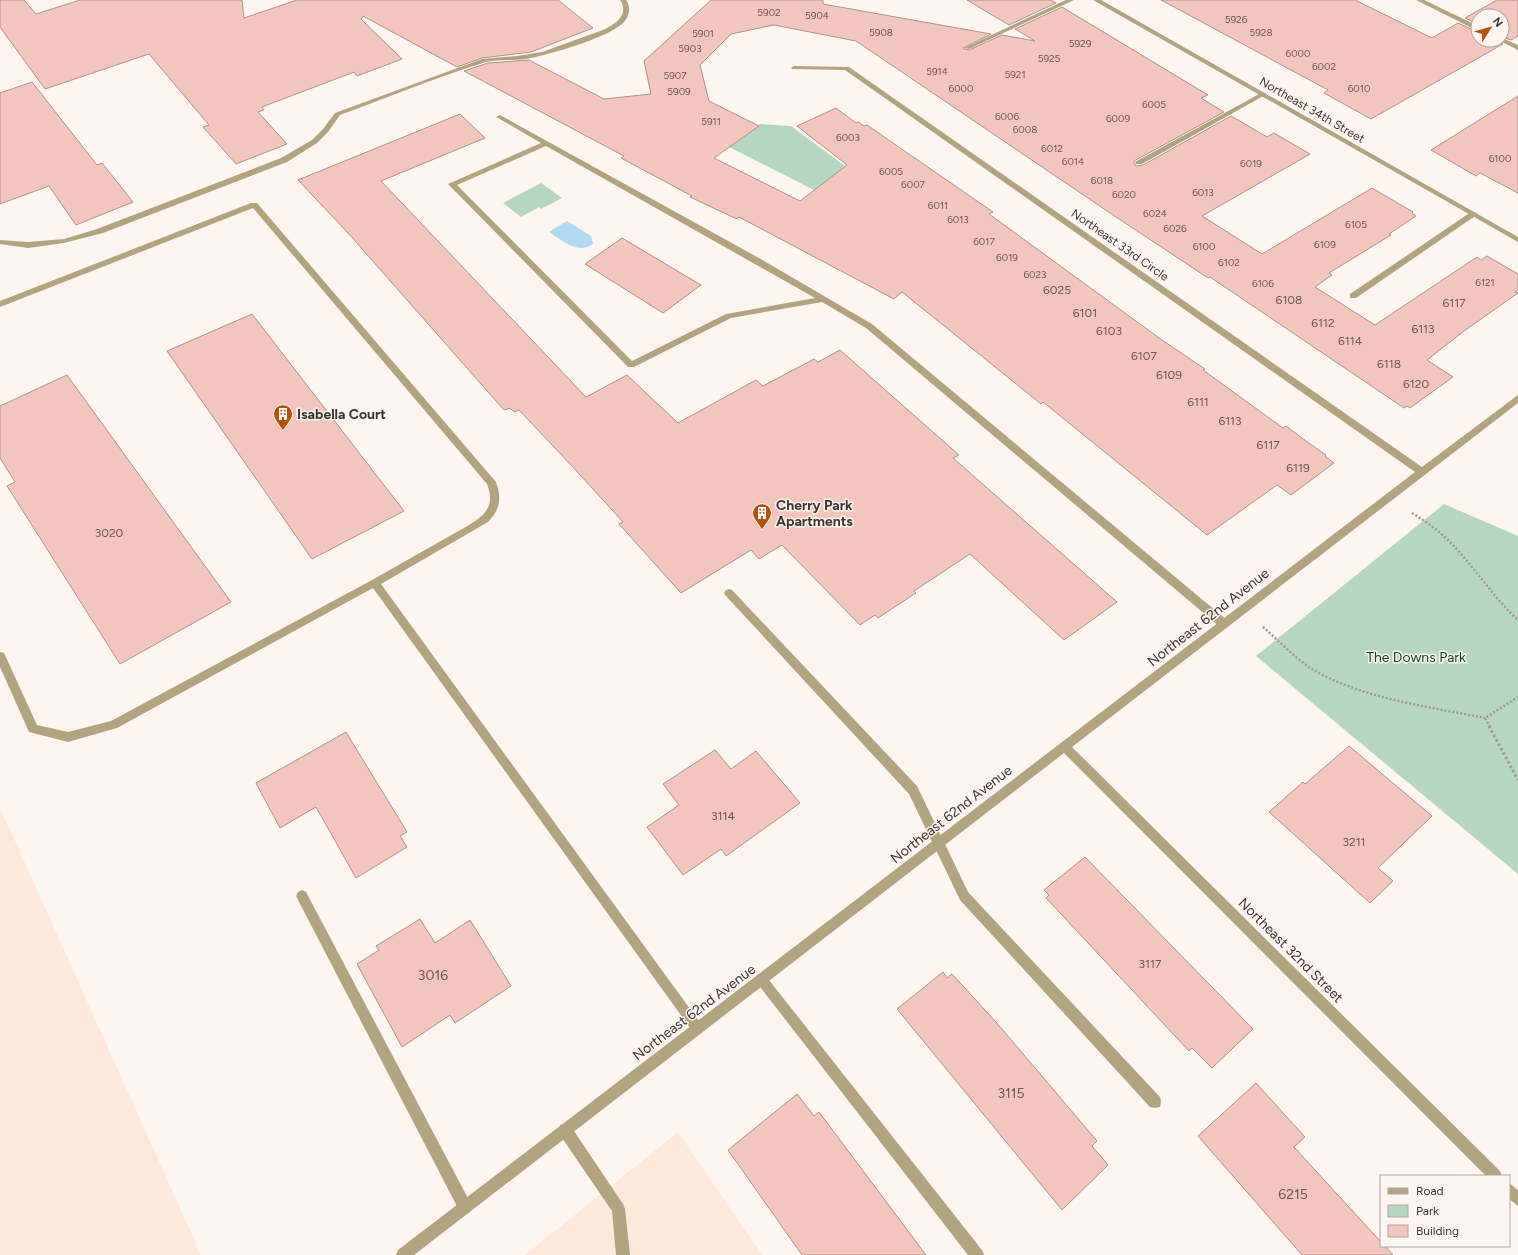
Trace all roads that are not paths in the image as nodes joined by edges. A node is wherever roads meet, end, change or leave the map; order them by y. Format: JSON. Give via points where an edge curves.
{"nodes":[{"id":1,"x":623,"y":0,"type":"edge"},
{"id":2,"x":1071,"y":0,"type":"edge"},
{"id":3,"x":1096,"y":0,"type":"edge"},
{"id":4,"x":1419,"y":0,"type":"edge"},
{"id":5,"x":1470,"y":25,"type":"edge"},
{"id":6,"x":967,"y":48,"type":"dead end"},
{"id":7,"x":794,"y":68,"type":"dead end"},
{"id":8,"x":1263,"y":94,"type":"junction"},
{"id":9,"x":500,"y":117,"type":"dead end"},
{"id":10,"x":547,"y":143,"type":"junction"},
{"id":11,"x":1139,"y":162,"type":"dead end"},
{"id":12,"x":1474,"y":214,"type":"junction"},
{"id":13,"x":1518,"y":240,"type":"edge"},
{"id":14,"x":0,"y":242,"type":"edge"},
{"id":15,"x":1353,"y":296,"type":"dead end"},
{"id":16,"x":823,"y":299,"type":"junction"},
{"id":17,"x":0,"y":304,"type":"edge"},
{"id":18,"x":1518,"y":398,"type":"edge"},
{"id":19,"x":1422,"y":472,"type":"junction"},
{"id":20,"x":375,"y":583,"type":"junction"},
{"id":21,"x":729,"y":593,"type":"dead end"},
{"id":22,"x":1224,"y":624,"type":"junction"},
{"id":23,"x":0,"y":656,"type":"edge"},
{"id":24,"x":1064,"y":746,"type":"junction"},
{"id":25,"x":939,"y":843,"type":"junction"},
{"id":26,"x":302,"y":896,"type":"dead end"},
{"id":27,"x":761,"y":979,"type":"junction"},
{"id":28,"x":697,"y":1028,"type":"junction"},
{"id":29,"x":1155,"y":1102,"type":"dead end"},
{"id":30,"x":565,"y":1130,"type":"junction"},
{"id":31,"x":1494,"y":1175,"type":"edge"},
{"id":32,"x":1510,"y":1191,"type":"edge"},
{"id":33,"x":1518,"y":1199,"type":"edge"},
{"id":34,"x":465,"y":1207,"type":"junction"},
{"id":35,"x":403,"y":1255,"type":"edge"},
{"id":36,"x":623,"y":1255,"type":"edge"},
{"id":37,"x":977,"y":1255,"type":"edge"}],
"edges":[{"from":1,"to":14,"type":"street","via":[[627,8],[626,15],[612,28],[536,55],[510,60],[484,60],[337,114],[326,131],[308,147],[284,160],[100,231],[64,241],[28,245]]},
{"from":2,"to":6,"type":"street"},
{"from":3,"to":8,"type":"street","name":"Northeast 34th Street"},
{"from":4,"to":5,"type":"street"},
{"from":7,"to":19,"type":"street","name":"Northeast 33rd Circle","via":[[848,68]]},
{"from":8,"to":11,"type":"street"},
{"from":8,"to":12,"type":"street","name":"Northeast 34th Street"},
{"from":9,"to":10,"type":"street"},
{"from":10,"to":16,"type":"street"},
{"from":10,"to":16,"type":"street","via":[[452,184],[631,365],[729,316]]},
{"from":12,"to":13,"type":"street","name":"Northeast 34th Street"},
{"from":12,"to":15,"type":"street"},
{"from":16,"to":22,"type":"street","via":[[869,326]]},
{"from":17,"to":20,"type":"street","via":[[254,205],[491,482],[495,491],[496,501],[492,512],[484,521]]},
{"from":18,"to":19,"type":"street","name":"Northeast 62nd Avenue"},
{"from":19,"to":22,"type":"street","name":"Northeast 62nd Avenue"},
{"from":20,"to":23,"type":"street","via":[[113,725],[68,737],[33,729]]},
{"from":20,"to":28,"type":"street"},
{"from":21,"to":25,"type":"street","via":[[914,790]]},
{"from":22,"to":24,"type":"street","name":"Northeast 62nd Avenue"},
{"from":24,"to":25,"type":"street","name":"Northeast 62nd Avenue"},
{"from":24,"to":31,"type":"street","name":"Northeast 32nd Street"},
{"from":25,"to":27,"type":"street","name":"Northeast 62nd Avenue"},
{"from":25,"to":29,"type":"street","via":[[964,896]]},
{"from":26,"to":34,"type":"street"},
{"from":27,"to":28,"type":"street","name":"Northeast 62nd Avenue"},
{"from":27,"to":37,"type":"street"},
{"from":28,"to":30,"type":"street","name":"Northeast 62nd Avenue"},
{"from":30,"to":34,"type":"street","name":"Northeast 62nd Avenue"},
{"from":30,"to":36,"type":"street","via":[[618,1209]]},
{"from":32,"to":33,"type":"street"},
{"from":34,"to":35,"type":"street","name":"Northeast 62nd Avenue"}]}
